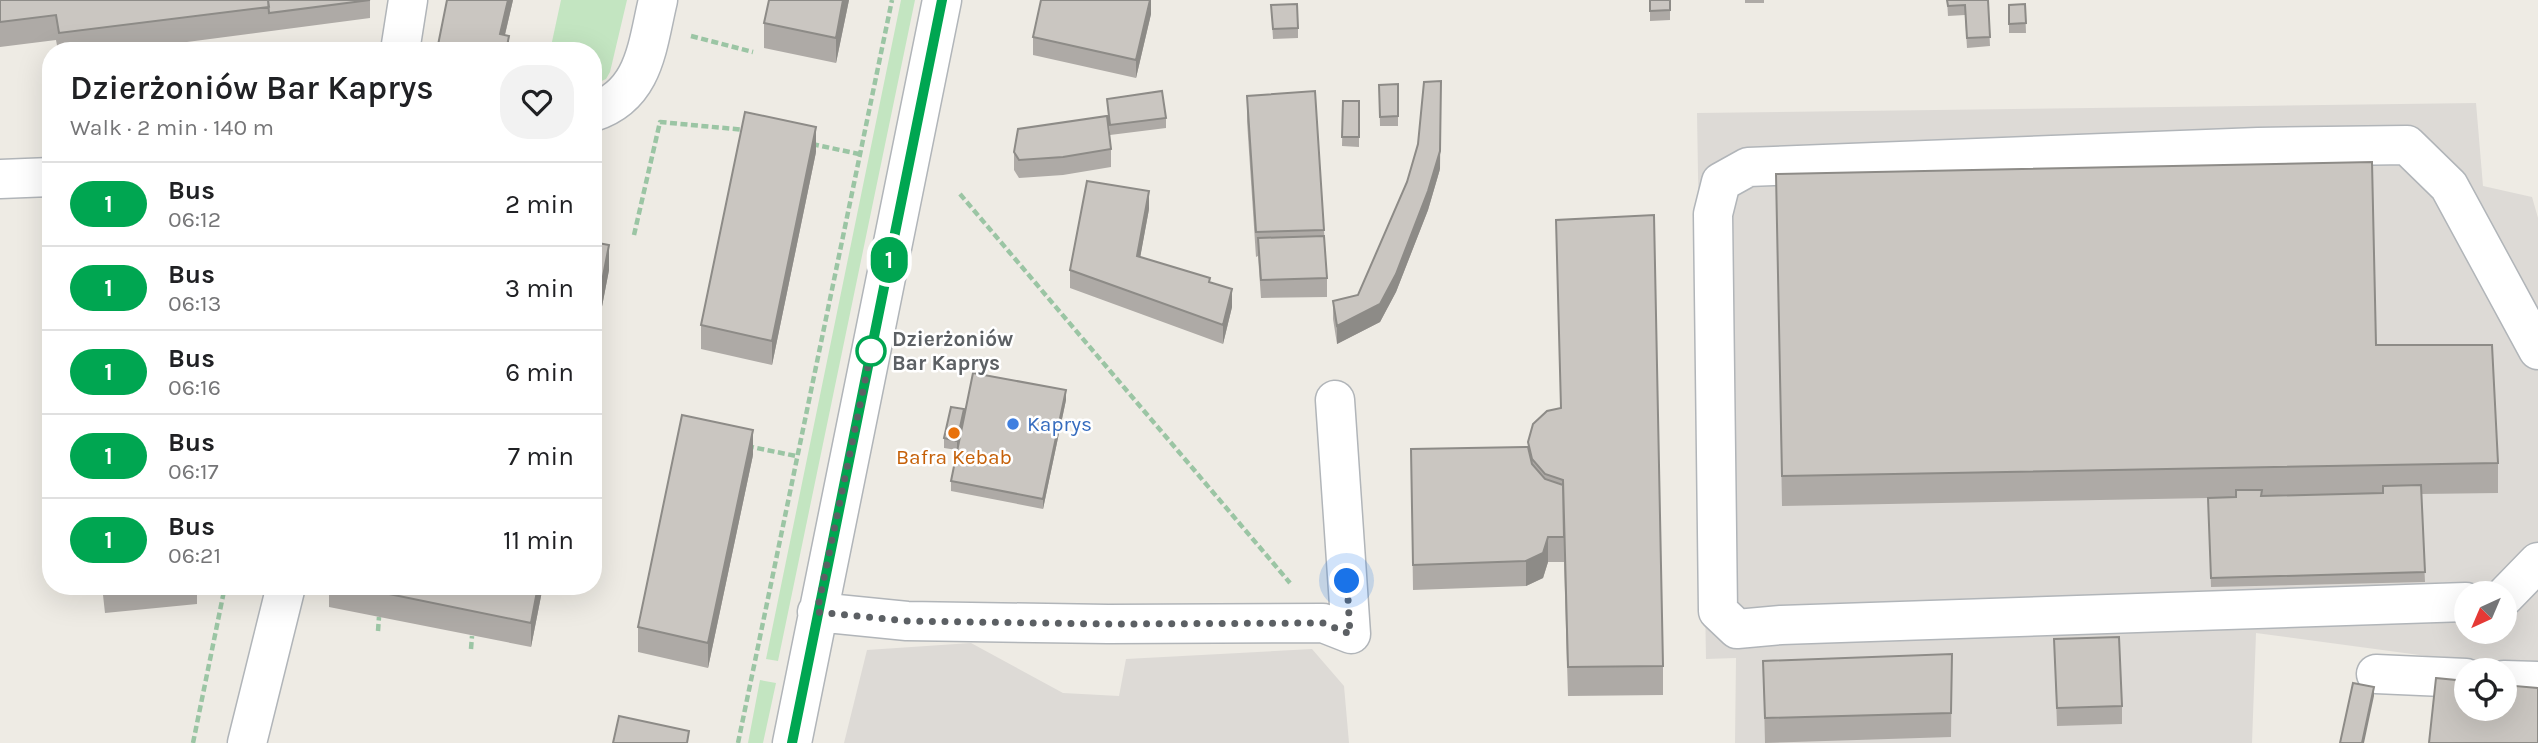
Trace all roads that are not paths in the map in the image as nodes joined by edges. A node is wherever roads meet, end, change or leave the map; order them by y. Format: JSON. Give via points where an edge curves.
{"nodes":[{"id":1,"x":408,"y":0,"type":"edge"},
{"id":2,"x":658,"y":0,"type":"edge"},
{"id":3,"x":942,"y":0,"type":"edge"},
{"id":4,"x":401,"y":42,"type":"edge"},
{"id":5,"x":602,"y":106,"type":"edge"},
{"id":6,"x":42,"y":177,"type":"edge"},
{"id":7,"x":0,"y":179,"type":"edge"},
{"id":8,"x":2538,"y":351,"type":"edge"},
{"id":9,"x":1335,"y":400,"type":"dead end"},
{"id":10,"x":2538,"y":562,"type":"edge"},
{"id":11,"x":2517,"y":584,"type":"edge"},
{"id":12,"x":284,"y":595,"type":"edge"},
{"id":13,"x":2454,"y":602,"type":"edge"},
{"id":14,"x":817,"y":612,"type":"junction"},
{"id":15,"x":2376,"y":674,"type":"dead end"},
{"id":16,"x":2454,"y":677,"type":"edge"},
{"id":17,"x":2517,"y":680,"type":"edge"},
{"id":18,"x":2538,"y":681,"type":"edge"},
{"id":19,"x":247,"y":743,"type":"edge"},
{"id":20,"x":792,"y":743,"type":"edge"}],
"edges":[{"from":1,"to":4,"type":"street"},
{"from":2,"to":5,"type":"street","via":[[642,69],[626,94]]},
{"from":3,"to":14,"type":"street"},
{"from":6,"to":7,"type":"street"},
{"from":8,"to":13,"type":"street","via":[[2449,186],[2407,145],[1748,167],[1721,182],[1713,214],[1718,611],[1737,629]]},
{"from":9,"to":14,"type":"street","via":[[1350,634],[1323,623],[920,621]]},
{"from":10,"to":11,"type":"street"},
{"from":12,"to":19,"type":"street"},
{"from":14,"to":20,"type":"street"},
{"from":15,"to":16,"type":"street"},
{"from":17,"to":18,"type":"street"}]}
